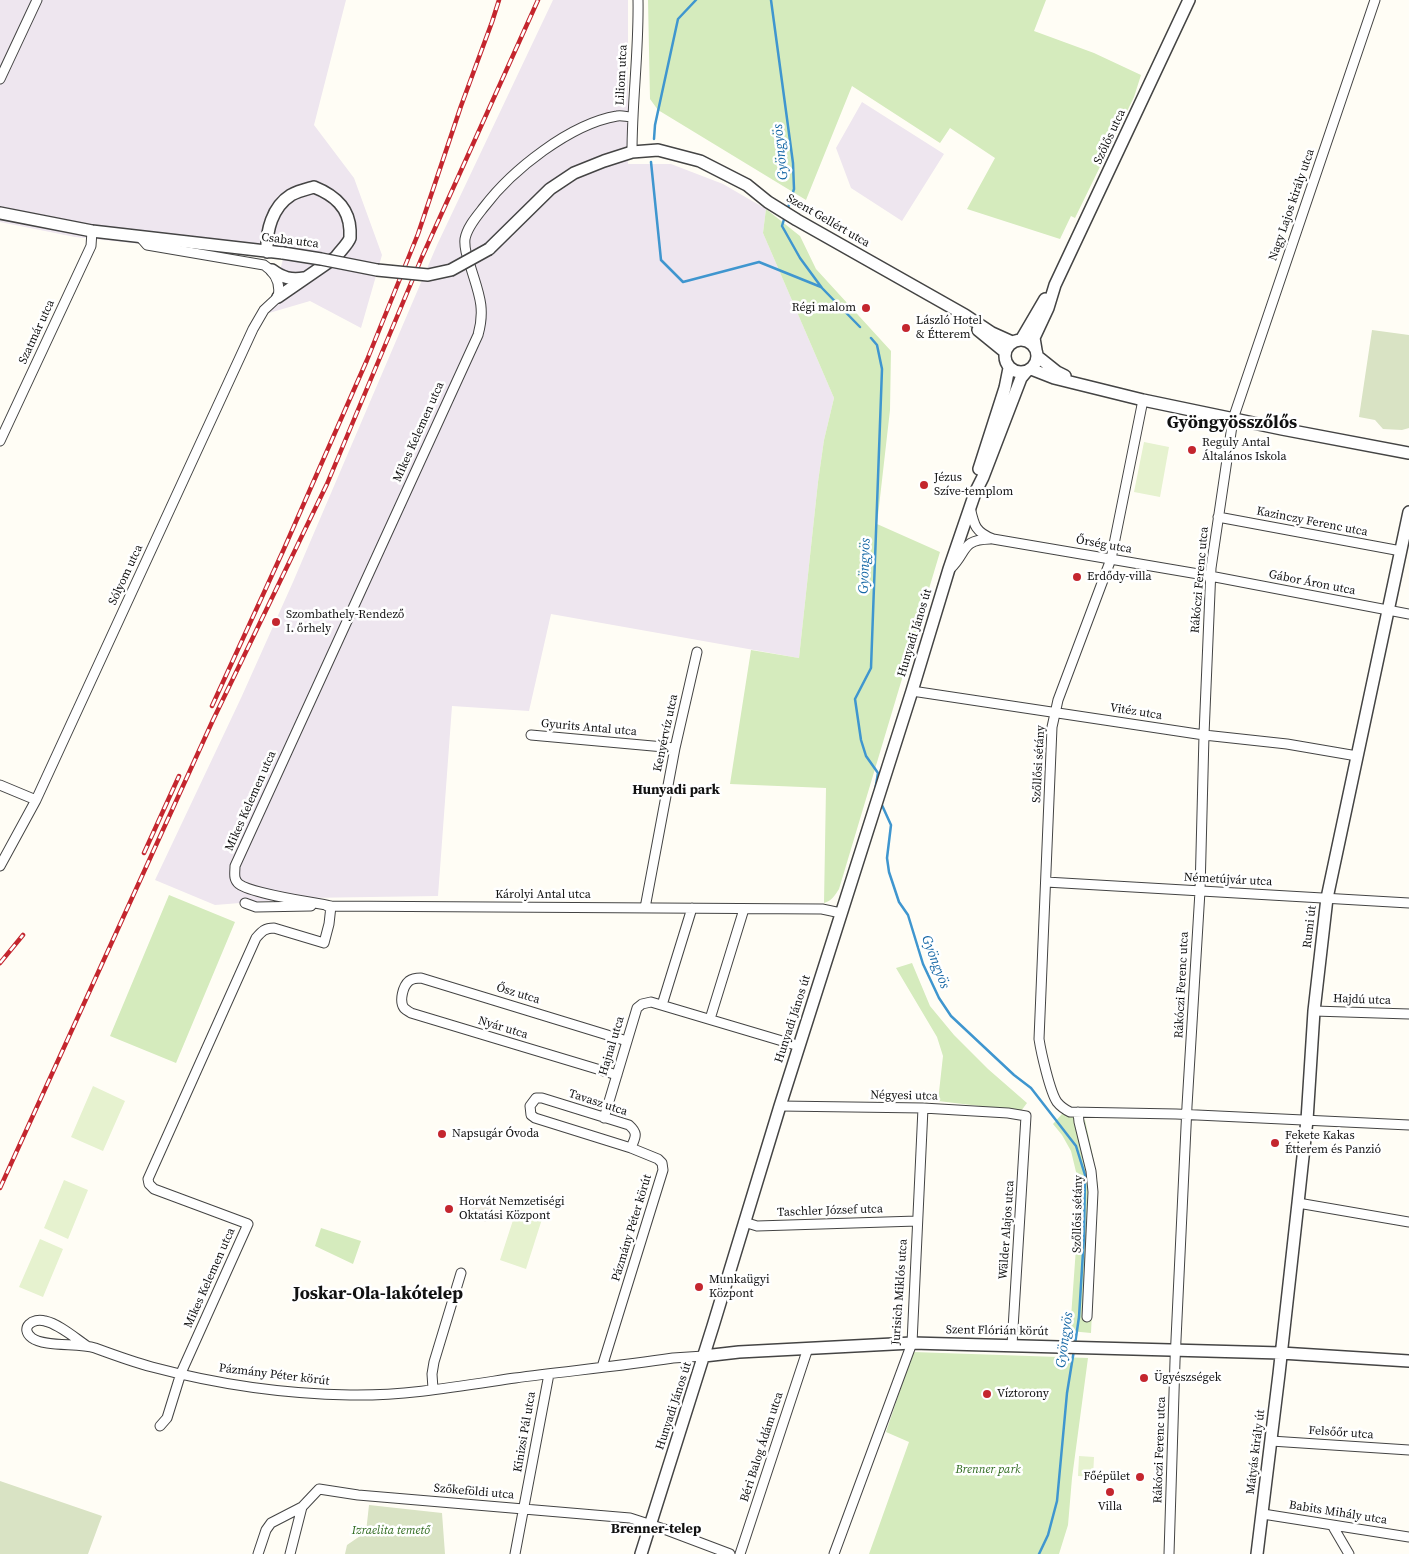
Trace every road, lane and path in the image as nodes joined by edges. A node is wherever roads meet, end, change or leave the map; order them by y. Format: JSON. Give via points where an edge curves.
{"nodes":[{"id":1,"x":37,"y":0,"type":"edge"},
{"id":2,"x":638,"y":0,"type":"edge"},
{"id":3,"x":1189,"y":0,"type":"edge"},
{"id":4,"x":1375,"y":0,"type":"edge"},
{"id":5,"x":0,"y":79,"type":"edge"},
{"id":6,"x":632,"y":117,"type":"junction"},
{"id":7,"x":632,"y":152,"type":"junction"},
{"id":8,"x":0,"y":213,"type":"edge"},
{"id":9,"x":92,"y":231,"type":"junction"},
{"id":10,"x":140,"y":237,"type":"junction"},
{"id":11,"x":267,"y":252,"type":"junction"},
{"id":12,"x":272,"y":270,"type":"junction"},
{"id":13,"x":437,"y":274,"type":"joint"},
{"id":14,"x":306,"y":278,"type":"junction"},
{"id":15,"x":1055,"y":285,"type":"junction"},
{"id":16,"x":278,"y":297,"type":"junction"},
{"id":17,"x":946,"y":304,"type":"junction"},
{"id":18,"x":1017,"y":341,"type":"junction"},
{"id":19,"x":1005,"y":352,"type":"junction"},
{"id":20,"x":1037,"y":353,"type":"junction"},
{"id":21,"x":1009,"y":368,"type":"junction"},
{"id":22,"x":1028,"y":370,"type":"junction"},
{"id":23,"x":1097,"y":388,"type":"junction"},
{"id":24,"x":1143,"y":400,"type":"junction"},
{"id":25,"x":1233,"y":419,"type":"junction"},
{"id":26,"x":0,"y":441,"type":"edge"},
{"id":27,"x":1409,"y":453,"type":"edge"},
{"id":28,"x":975,"y":493,"type":"junction"},
{"id":29,"x":970,"y":506,"type":"junction"},
{"id":30,"x":1409,"y":512,"type":"edge"},
{"id":31,"x":1218,"y":517,"type":"junction"},
{"id":32,"x":993,"y":539,"type":"junction"},
{"id":33,"x":1401,"y":551,"type":"junction"},
{"id":34,"x":1112,"y":559,"type":"junction"},
{"id":35,"x":949,"y":570,"type":"junction"},
{"id":36,"x":1210,"y":576,"type":"junction"},
{"id":37,"x":1387,"y":610,"type":"junction"},
{"id":38,"x":1409,"y":614,"type":"edge"},
{"id":39,"x":697,"y":652,"type":"dead end"},
{"id":40,"x":912,"y":691,"type":"junction"},
{"id":41,"x":1054,"y":712,"type":"junction"},
{"id":42,"x":530,"y":735,"type":"dead end"},
{"id":43,"x":1204,"y":735,"type":"junction"},
{"id":44,"x":674,"y":748,"type":"junction"},
{"id":45,"x":1357,"y":756,"type":"junction"},
{"id":46,"x":0,"y":785,"type":"edge"},
{"id":47,"x":36,"y":800,"type":"junction"},
{"id":48,"x":0,"y":866,"type":"edge"},
{"id":49,"x":1046,"y":882,"type":"junction"},
{"id":50,"x":1200,"y":891,"type":"junction"},
{"id":51,"x":1327,"y":898,"type":"junction"},
{"id":52,"x":1409,"y":903,"type":"edge"},
{"id":53,"x":245,"y":904,"type":"dead end"},
{"id":54,"x":331,"y":906,"type":"junction"},
{"id":55,"x":645,"y":908,"type":"junction"},
{"id":56,"x":692,"y":908,"type":"junction"},
{"id":57,"x":744,"y":908,"type":"junction"},
{"id":58,"x":841,"y":913,"type":"junction"},
{"id":59,"x":405,"y":987,"type":"joint"},
{"id":60,"x":662,"y":1005,"type":"junction"},
{"id":61,"x":1314,"y":1011,"type":"junction"},
{"id":62,"x":1409,"y":1014,"type":"edge"},
{"id":63,"x":710,"y":1020,"type":"junction"},
{"id":64,"x":627,"y":1041,"type":"junction"},
{"id":65,"x":799,"y":1046,"type":"junction"},
{"id":66,"x":617,"y":1075,"type":"junction"},
{"id":67,"x":536,"y":1098,"type":"joint"},
{"id":68,"x":780,"y":1106,"type":"junction"},
{"id":69,"x":923,"y":1108,"type":"junction"},
{"id":70,"x":1078,"y":1112,"type":"junction"},
{"id":71,"x":1187,"y":1114,"type":"junction"},
{"id":72,"x":1026,"y":1116,"type":"joint"},
{"id":73,"x":604,"y":1118,"type":"junction"},
{"id":74,"x":1306,"y":1120,"type":"junction"},
{"id":75,"x":1409,"y":1125,"type":"edge"},
{"id":76,"x":631,"y":1148,"type":"junction"},
{"id":77,"x":1298,"y":1203,"type":"junction"},
{"id":78,"x":917,"y":1220,"type":"junction"},
{"id":79,"x":744,"y":1222,"type":"junction"},
{"id":80,"x":1409,"y":1222,"type":"edge"},
{"id":81,"x":461,"y":1273,"type":"dead end"},
{"id":82,"x":1087,"y":1317,"type":"dead end"},
{"id":83,"x":912,"y":1343,"type":"junction"},
{"id":84,"x":1012,"y":1345,"type":"junction"},
{"id":85,"x":87,"y":1346,"type":"junction"},
{"id":86,"x":808,"y":1348,"type":"junction"},
{"id":87,"x":1176,"y":1350,"type":"junction"},
{"id":88,"x":1281,"y":1353,"type":"junction"},
{"id":89,"x":704,"y":1356,"type":"junction"},
{"id":90,"x":1409,"y":1361,"type":"edge"},
{"id":91,"x":602,"y":1368,"type":"junction"},
{"id":92,"x":181,"y":1373,"type":"junction"},
{"id":93,"x":549,"y":1374,"type":"junction"},
{"id":94,"x":433,"y":1389,"type":"junction"},
{"id":95,"x":160,"y":1426,"type":"dead end"},
{"id":96,"x":1271,"y":1441,"type":"junction"},
{"id":97,"x":1409,"y":1450,"type":"edge"},
{"id":98,"x":302,"y":1507,"type":"junction"},
{"id":99,"x":524,"y":1509,"type":"junction"},
{"id":100,"x":1263,"y":1514,"type":"junction"},
{"id":101,"x":651,"y":1524,"type":"junction"},
{"id":102,"x":1332,"y":1525,"type":"junction"},
{"id":103,"x":1409,"y":1537,"type":"edge"},
{"id":104,"x":258,"y":1554,"type":"edge"},
{"id":105,"x":290,"y":1554,"type":"edge"},
{"id":106,"x":515,"y":1554,"type":"edge"},
{"id":107,"x":641,"y":1554,"type":"edge"},
{"id":108,"x":730,"y":1554,"type":"edge"},
{"id":109,"x":740,"y":1554,"type":"edge"},
{"id":110,"x":834,"y":1554,"type":"edge"},
{"id":111,"x":1169,"y":1554,"type":"edge"},
{"id":112,"x":1257,"y":1554,"type":"edge"},
{"id":113,"x":1349,"y":1554,"type":"edge"}],
"edges":[{"from":1,"to":5,"type":"street"},
{"from":2,"to":6,"type":"street","name":"Liliom utca"},
{"from":3,"to":15,"type":"street","name":"Szőlős utca"},
{"from":4,"to":25,"type":"street","name":"Nagy Lajos király utca"},
{"from":6,"to":7,"type":"street","name":"Liliom utca"},
{"from":6,"to":54,"type":"street","name":"Mikes Kelemen utca","via":[[616,116],[594,123],[567,136],[519,169],[478,214],[464,240],[482,314],[478,335],[234,876],[238,883],[251,890]]},
{"from":7,"to":13,"type":"street","name":"Szent Gellért utca","bridge":true,"via":[[597,163],[562,180],[489,249]]},
{"from":7,"to":17,"type":"street","name":"Szent Gellért utca","via":[[658,150],[700,161],[747,185],[797,220]]},
{"from":8,"to":9,"type":"street","name":"Csaba utca"},
{"from":9,"to":10,"type":"street","name":"Csaba utca"},
{"from":9,"to":26,"type":"street","name":"Szatmár utca","via":[[91,246]]},
{"from":10,"to":11,"type":"street","name":"Csaba utca"},
{"from":10,"to":12,"type":"street","name":"Csaba utca","via":[[147,245],[264,265]]},
{"from":11,"to":13,"type":"street","name":"Csaba utca","bridge":true,"via":[[321,258],[377,270]]},
{"from":11,"to":14,"type":"street","via":[[271,221],[278,208],[292,195],[314,187],[330,195],[345,210],[350,223],[350,237],[336,257]]},
{"from":12,"to":14,"type":"street","via":[[293,280]]},
{"from":12,"to":16,"type":"street","via":[[279,284]]},
{"from":14,"to":16,"type":"street"},
{"from":15,"to":18,"type":"street","name":"Szőlős utca"},
{"from":15,"to":20,"type":"street","name":"Szőlős utca","via":[[1034,338]]},
{"from":16,"to":47,"type":"street","name":"Sólyom utca","via":[[264,310],[253,329]]},
{"from":17,"to":18,"type":"street","name":"Szent Gellért utca","via":[[992,333]]},
{"from":17,"to":19,"type":"street","name":"Szent Gellért utca"},
{"from":18,"to":19,"type":"street"},
{"from":18,"to":20,"type":"street","via":[[1029,342]]},
{"from":19,"to":21,"type":"street"},
{"from":20,"to":22,"type":"street","via":[[1036,363]]},
{"from":20,"to":23,"type":"street","via":[[1056,372]]},
{"from":21,"to":22,"type":"street","via":[[1017,372]]},
{"from":21,"to":28,"type":"street","name":"Hunyadi János út","via":[[978,472]]},
{"from":22,"to":23,"type":"street"},
{"from":22,"to":28,"type":"street","name":"Hunyadi János út","via":[[1021,378]]},
{"from":23,"to":24,"type":"street"},
{"from":24,"to":25,"type":"street"},
{"from":24,"to":34,"type":"street","name":"Szőllősi sétány"},
{"from":25,"to":27,"type":"street"},
{"from":25,"to":31,"type":"street","name":"Rákóczi Ferenc utca"},
{"from":28,"to":29,"type":"street","name":"Hunyadi János út"},
{"from":29,"to":32,"type":"street","via":[[978,531]]},
{"from":29,"to":35,"type":"street","name":"Hunyadi János út"},
{"from":30,"to":33,"type":"street","name":"Rumi út"},
{"from":31,"to":33,"type":"street","name":"Kazinczy Ferenc utca"},
{"from":31,"to":36,"type":"street","name":"Rákóczi Ferenc utca"},
{"from":32,"to":34,"type":"street","name":"Őrség utca"},
{"from":32,"to":35,"type":"street","name":"Őrség utca","via":[[972,541]]},
{"from":33,"to":37,"type":"street","name":"Rumi út"},
{"from":34,"to":36,"type":"street","name":"Őrség utca"},
{"from":34,"to":41,"type":"street","name":"Szőllősi sétány"},
{"from":35,"to":40,"type":"street","name":"Hunyadi János út"},
{"from":36,"to":37,"type":"street","name":"Gábor Áron utca"},
{"from":36,"to":43,"type":"street","name":"Rákóczi Ferenc utca"},
{"from":37,"to":38,"type":"street","name":"Gábor Áron utca"},
{"from":37,"to":45,"type":"street","name":"Rumi út"},
{"from":39,"to":44,"type":"street","name":"Kenyérvíz utca"},
{"from":40,"to":41,"type":"street","name":"Vitéz utca"},
{"from":40,"to":58,"type":"street","name":"Hunyadi János út"},
{"from":41,"to":43,"type":"street","name":"Vitéz utca"},
{"from":41,"to":49,"type":"street","name":"Szőllősi sétány"},
{"from":42,"to":44,"type":"street","name":"Gyurits Antal utca"},
{"from":43,"to":45,"type":"street","name":"Vitéz utca"},
{"from":43,"to":50,"type":"street","name":"Rákóczi Ferenc utca"},
{"from":44,"to":55,"type":"street","name":"Kenyérvíz utca"},
{"from":45,"to":51,"type":"street","name":"Rumi út"},
{"from":46,"to":47,"type":"street"},
{"from":47,"to":48,"type":"street","name":"Sólyom utca"},
{"from":49,"to":50,"type":"street","name":"Németújvár utca"},
{"from":49,"to":70,"type":"street","name":"Szőllősi sétány","via":[[1039,1039],[1055,1098],[1063,1108]]},
{"from":50,"to":51,"type":"street","name":"Németújvár utca"},
{"from":50,"to":71,"type":"street","name":"Rákóczi Ferenc utca"},
{"from":51,"to":52,"type":"street","name":"Németújvár utca"},
{"from":51,"to":61,"type":"street","name":"Rumi út"},
{"from":53,"to":54,"type":"street","name":"Károlyi Antal utca","via":[[256,907]]},
{"from":54,"to":55,"type":"street","name":"Károlyi Antal utca"},
{"from":54,"to":92,"type":"street","name":"Mikes Kelemen utca","via":[[324,943],[274,928],[262,931],[256,938],[148,1179],[154,1189],[248,1224]]},
{"from":55,"to":56,"type":"street","name":"Károlyi Antal utca"},
{"from":56,"to":57,"type":"street","name":"Károlyi Antal utca"},
{"from":56,"to":60,"type":"street"},
{"from":57,"to":58,"type":"street","name":"Károlyi Antal utca","via":[[822,909]]},
{"from":57,"to":63,"type":"street"},
{"from":58,"to":65,"type":"street","name":"Hunyadi János út"},
{"from":59,"to":64,"type":"street","name":"Ősz utca","via":[[412,979],[421,978]]},
{"from":59,"to":66,"type":"street","name":"Nyár utca","via":[[401,1001],[410,1013]]},
{"from":60,"to":63,"type":"street","name":"Hajnal utca"},
{"from":60,"to":64,"type":"street","name":"Hajnal utca","via":[[651,1002],[637,1008]]},
{"from":61,"to":62,"type":"street","name":"Hajdú utca"},
{"from":61,"to":74,"type":"street","name":"Rumi út"},
{"from":63,"to":65,"type":"street","name":"Hajnal utca"},
{"from":64,"to":66,"type":"street","name":"Hajnal utca"},
{"from":65,"to":68,"type":"street","name":"Hunyadi János út"},
{"from":66,"to":73,"type":"street","name":"Hajnal utca"},
{"from":67,"to":73,"type":"street","name":"Tavasz utca"},
{"from":67,"to":76,"type":"street","name":"Pázmány Péter körút","via":[[529,1111],[530,1116]]},
{"from":68,"to":69,"type":"street","name":"Négyesi utca"},
{"from":68,"to":79,"type":"street","name":"Hunyadi János út"},
{"from":69,"to":72,"type":"street","name":"Négyesi utca"},
{"from":69,"to":78,"type":"street","name":"Jurisich Miklós utca"},
{"from":70,"to":71,"type":"street"},
{"from":70,"to":82,"type":"street","name":"Szőllősi sétány","via":[[1091,1171],[1092,1192]]},
{"from":71,"to":74,"type":"street"},
{"from":71,"to":87,"type":"street","name":"Rákóczi Ferenc utca"},
{"from":72,"to":84,"type":"street","name":"Wälder Alajos utca"},
{"from":73,"to":76,"type":"street","name":"Tavasz utca","via":[[634,1130],[636,1135]]},
{"from":74,"to":75,"type":"street"},
{"from":74,"to":77,"type":"street","name":"Rumi út"},
{"from":76,"to":91,"type":"street","name":"Pázmány Péter körút","via":[[658,1159],[663,1170]]},
{"from":77,"to":80,"type":"street"},
{"from":77,"to":88,"type":"street","name":"Rumi út"},
{"from":78,"to":79,"type":"street","name":"Taschler József utca","via":[[757,1226]]},
{"from":78,"to":83,"type":"street","name":"Jurisich Miklós utca"},
{"from":79,"to":89,"type":"street","name":"Hunyadi János út"},
{"from":81,"to":94,"type":"street","via":[[434,1362]]},
{"from":83,"to":84,"type":"street","name":"Szent Flórián körút"},
{"from":83,"to":86,"type":"street","name":"Szent Flórián körút"},
{"from":83,"to":110,"type":"street","name":"Jurisich Miklós utca"},
{"from":84,"to":87,"type":"street","name":"Szent Flórián körút"},
{"from":85,"to":85,"type":"street","name":"Pázmány Péter körút","via":[[43,1320],[30,1322],[27,1328],[31,1337],[42,1342]]},
{"from":85,"to":92,"type":"street","name":"Pázmány Péter körút"},
{"from":86,"to":89,"type":"street","name":"Szent Flórián körút"},
{"from":86,"to":109,"type":"street","name":"Béri Balog Ádám utca"},
{"from":87,"to":88,"type":"street","name":"Szent Flórián körút"},
{"from":87,"to":111,"type":"street","name":"Rákóczi Ferenc utca"},
{"from":88,"to":90,"type":"street","name":"Szent Flórián körút"},
{"from":88,"to":96,"type":"street","name":"Mátyás király út"},
{"from":89,"to":91,"type":"street","name":"Pázmány Péter körút"},
{"from":89,"to":101,"type":"street","name":"Hunyadi János út"},
{"from":91,"to":93,"type":"street","name":"Pázmány Péter körút"},
{"from":92,"to":94,"type":"street","name":"Pázmány Péter körút","via":[[235,1385],[306,1393],[350,1395]]},
{"from":92,"to":95,"type":"street","via":[[167,1418]]},
{"from":93,"to":94,"type":"street","name":"Pázmány Péter körút"},
{"from":93,"to":99,"type":"street","name":"Kinizsi Pál utca"},
{"from":96,"to":97,"type":"street","name":"Felsőőr utca"},
{"from":96,"to":100,"type":"street","name":"Mátyás király út"},
{"from":98,"to":99,"type":"street","name":"Szőkeföldi utca","via":[[319,1489]]},
{"from":98,"to":104,"type":"street","name":"Szőkeföldi utca","via":[[271,1523]]},
{"from":98,"to":105,"type":"street","name":"Szőkeföldi utca"},
{"from":99,"to":101,"type":"street","name":"Szőkeföldi utca","via":[[630,1518]]},
{"from":99,"to":106,"type":"street","name":"Kinizsi Pál utca"},
{"from":100,"to":102,"type":"street","name":"Babits Mihály utca"},
{"from":100,"to":112,"type":"street","name":"Mátyás király út"},
{"from":101,"to":107,"type":"street","name":"Hunyadi János út"},
{"from":101,"to":108,"type":"street","name":"Szőkeföldi utca"},
{"from":102,"to":103,"type":"street","name":"Babits Mihály utca"},
{"from":102,"to":113,"type":"street"}]}
